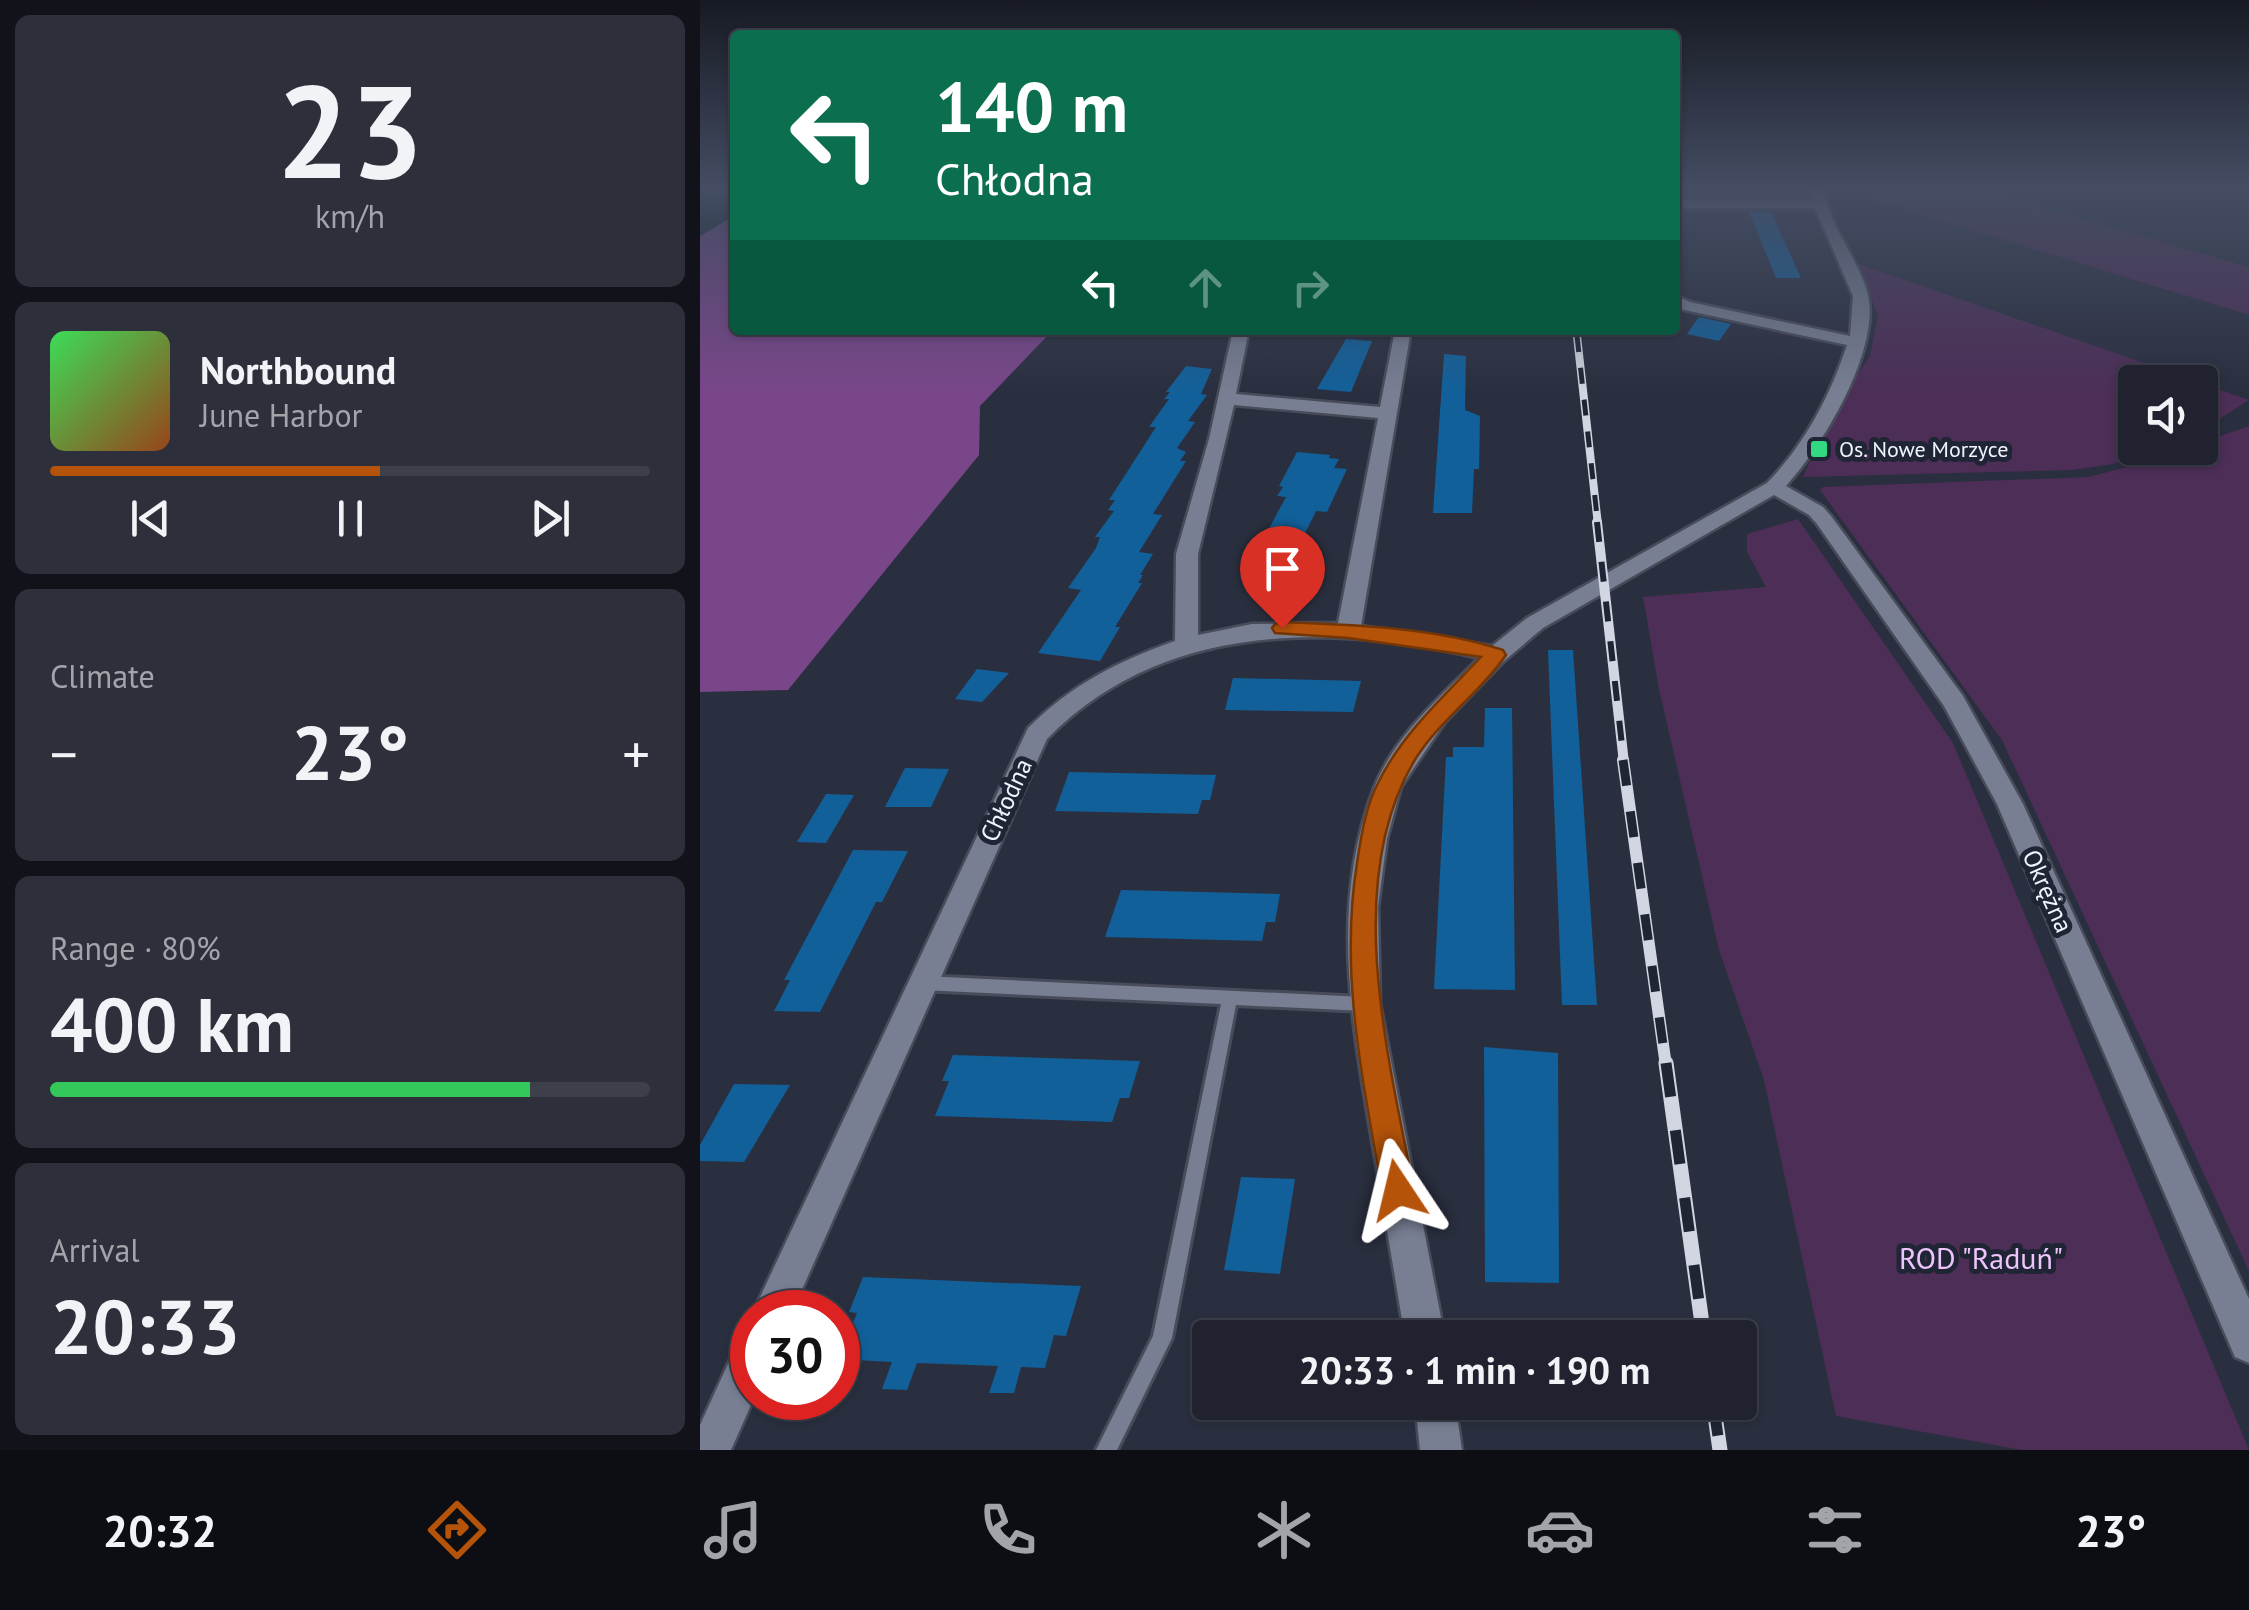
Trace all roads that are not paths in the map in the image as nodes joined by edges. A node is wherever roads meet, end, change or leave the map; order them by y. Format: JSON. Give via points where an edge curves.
{"nodes":[{"id":1,"x":1844,"y":258,"type":"edge"},
{"id":2,"x":1680,"y":303,"type":"edge"},
{"id":3,"x":1239,"y":335,"type":"edge"},
{"id":4,"x":1401,"y":335,"type":"edge"},
{"id":5,"x":1859,"y":343,"type":"junction"},
{"id":6,"x":1228,"y":400,"type":"junction"},
{"id":7,"x":1387,"y":414,"type":"junction"},
{"id":8,"x":1774,"y":487,"type":"junction"},
{"id":9,"x":1348,"y":632,"type":"junction"},
{"id":10,"x":1186,"y":646,"type":"junction"},
{"id":11,"x":1496,"y":655,"type":"junction"},
{"id":12,"x":921,"y":983,"type":"junction"},
{"id":13,"x":1230,"y":997,"type":"junction"},
{"id":14,"x":1364,"y":1004,"type":"junction"},
{"id":15,"x":782,"y":1290,"type":"edge"},
{"id":16,"x":1422,"y":1320,"type":"edge"},
{"id":17,"x":2249,"y":1343,"type":"edge"},
{"id":18,"x":730,"y":1405,"type":"edge"},
{"id":19,"x":1438,"y":1420,"type":"edge"},
{"id":20,"x":710,"y":1450,"type":"edge"},
{"id":21,"x":1106,"y":1450,"type":"edge"},
{"id":22,"x":1442,"y":1450,"type":"edge"}],
"edges":[{"from":1,"to":5,"type":"street","via":[[1862,301]]},
{"from":2,"to":5,"type":"street"},
{"from":3,"to":6,"type":"street"},
{"from":4,"to":7,"type":"street"},
{"from":5,"to":8,"type":"street","via":[[1805,454]]},
{"from":6,"to":7,"type":"street"},
{"from":6,"to":10,"type":"street","via":[[1187,554]]},
{"from":7,"to":9,"type":"street"},
{"from":8,"to":11,"type":"street","via":[[1552,610]]},
{"from":8,"to":17,"type":"street","name":"Okrężna","via":[[1816,510],[1970,729],[2010,804]]},
{"from":9,"to":10,"type":"street","name":"Chłodna","via":[[1282,628]]},
{"from":9,"to":11,"type":"street","name":"Chłodna"},
{"from":10,"to":12,"type":"street","name":"Chłodna","via":[[1124,668],[1076,696],[1037,734]]},
{"from":11,"to":14,"type":"street","via":[[1436,716],[1388,786],[1363,907]]},
{"from":12,"to":13,"type":"lane"},
{"from":12,"to":15,"type":"street","name":"Chłodna"},
{"from":13,"to":14,"type":"lane"},
{"from":13,"to":21,"type":"lane","via":[[1162,1338]]},
{"from":14,"to":16,"type":"street"},
{"from":18,"to":20,"type":"street"},
{"from":19,"to":22,"type":"street"}]}
